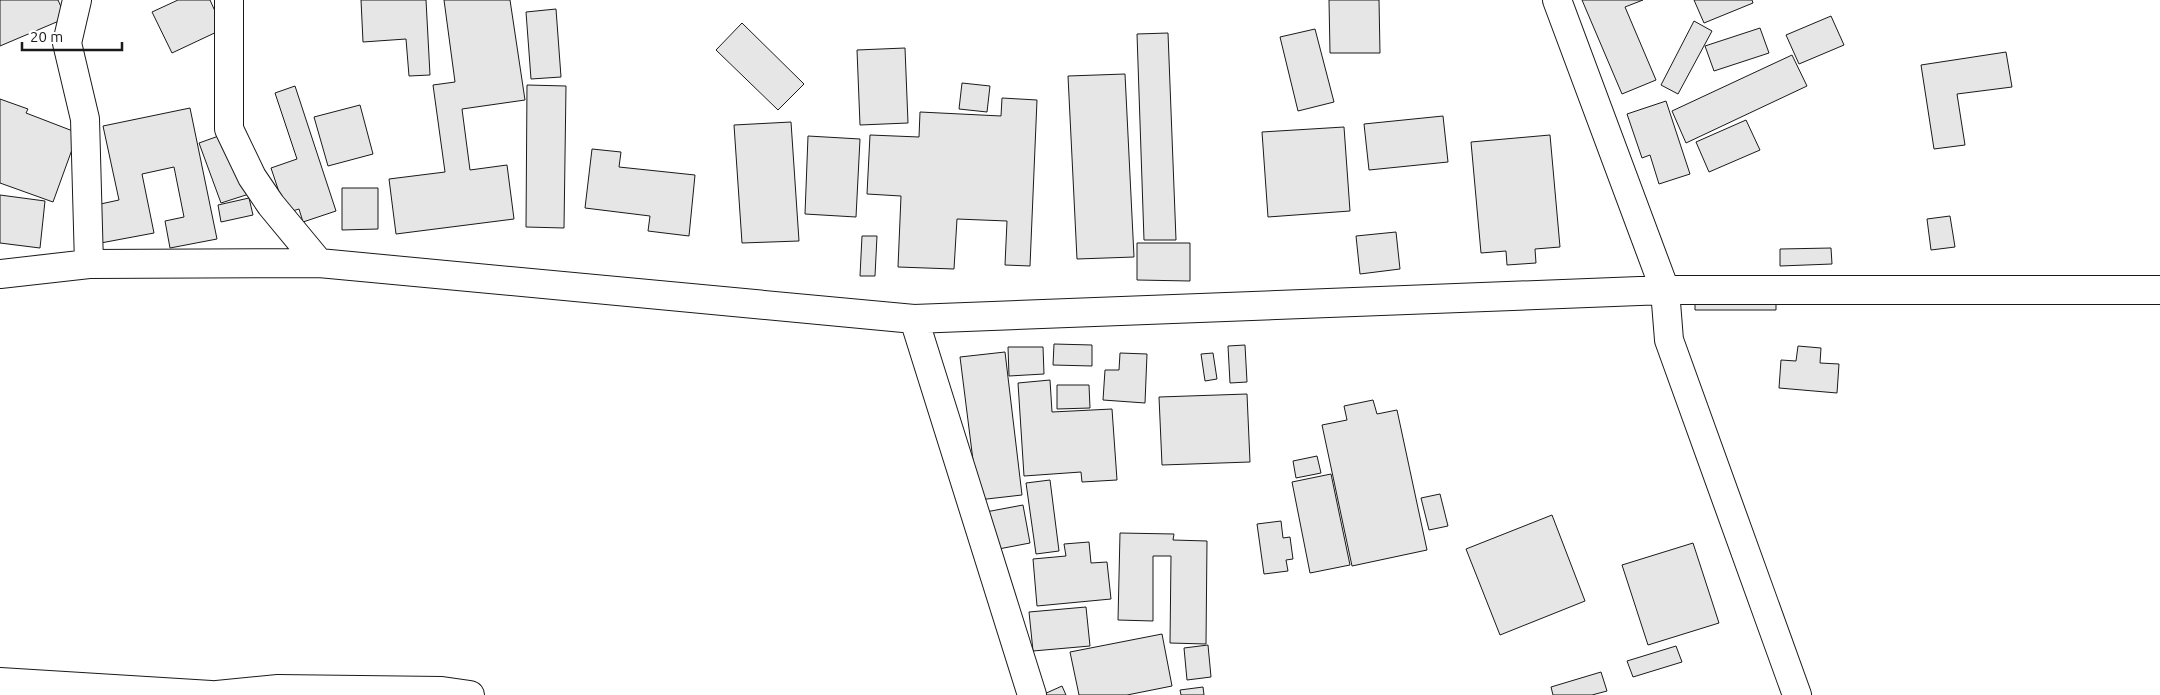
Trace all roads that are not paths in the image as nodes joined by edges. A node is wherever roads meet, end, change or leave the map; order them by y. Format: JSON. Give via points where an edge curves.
{"nodes":[{"id":1,"x":78,"y":0,"type":"edge"},
{"id":2,"x":229,"y":0,"type":"edge"},
{"id":3,"x":1557,"y":0,"type":"edge"},
{"id":4,"x":319,"y":263,"type":"junction"},
{"id":5,"x":89,"y":264,"type":"junction"},
{"id":6,"x":0,"y":274,"type":"edge"},
{"id":7,"x":1665,"y":290,"type":"junction"},
{"id":8,"x":2160,"y":290,"type":"edge"},
{"id":9,"x":914,"y":319,"type":"junction"},
{"id":10,"x":4,"y":687,"type":"edge"},
{"id":11,"x":211,"y":695,"type":"edge"},
{"id":12,"x":217,"y":695,"type":"edge"},
{"id":13,"x":470,"y":695,"type":"edge"},
{"id":14,"x":1032,"y":695,"type":"edge"},
{"id":15,"x":1796,"y":695,"type":"edge"}],
"edges":[{"from":1,"to":5,"type":"street","via":[[67,42],[85,119]]},
{"from":2,"to":4,"type":"street","via":[[230,129],[252,177],[270,205]]},
{"from":3,"to":7,"type":"street"},
{"from":4,"to":5,"type":"street"},
{"from":4,"to":9,"type":"street"},
{"from":5,"to":6,"type":"street"},
{"from":7,"to":8,"type":"street"},
{"from":7,"to":9,"type":"street"},
{"from":7,"to":15,"type":"street","via":[[1669,340]]},
{"from":9,"to":14,"type":"street"},
{"from":10,"to":11,"type":"street"},
{"from":12,"to":13,"type":"street","via":[[278,689],[442,691]]}]}
